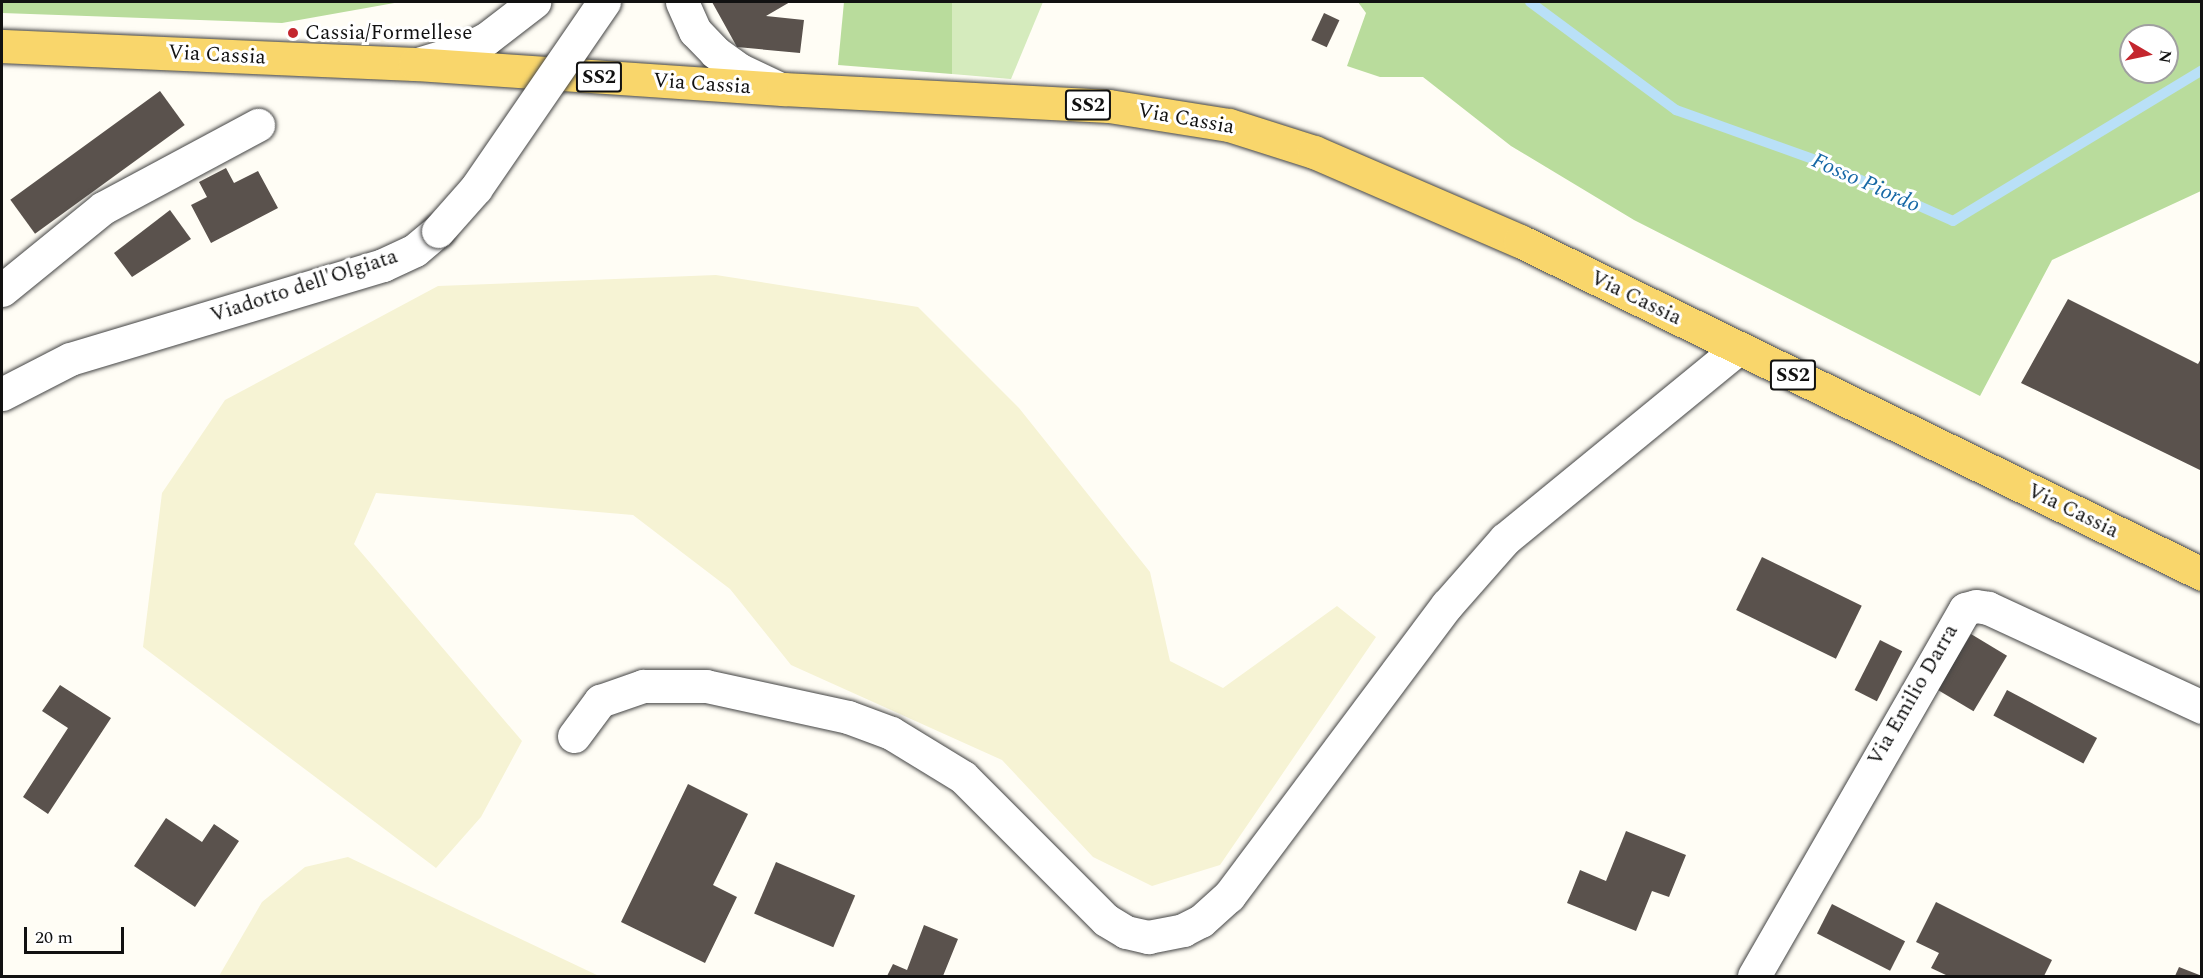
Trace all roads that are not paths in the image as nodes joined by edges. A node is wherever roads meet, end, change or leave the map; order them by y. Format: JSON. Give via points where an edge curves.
{"nodes":[{"id":1,"x":534,"y":2,"type":"edge"},
{"id":2,"x":604,"y":2,"type":"edge"},
{"id":3,"x":682,"y":2,"type":"edge"},
{"id":4,"x":2,"y":46,"type":"edge"},
{"id":5,"x":415,"y":64,"type":"junction"},
{"id":6,"x":783,"y":90,"type":"junction"},
{"id":7,"x":258,"y":125,"type":"dead end"},
{"id":8,"x":2,"y":290,"type":"edge"},
{"id":9,"x":1738,"y":348,"type":"junction"},
{"id":10,"x":2,"y":394,"type":"edge"},
{"id":11,"x":2202,"y":574,"type":"edge"},
{"id":12,"x":2202,"y":707,"type":"edge"},
{"id":13,"x":574,"y":736,"type":"dead end"},
{"id":14,"x":1754,"y":976,"type":"edge"}],
"edges":[{"from":1,"to":5,"type":"street","via":[[479,43]]},
{"from":2,"to":10,"type":"street","name":"Viadotto dell'Olgiata","bridge":true,"via":[[477,188],[415,250],[383,265],[70,359]]},
{"from":3,"to":6,"type":"street","via":[[695,31],[715,52],[740,70]]},
{"from":4,"to":5,"type":"main road","name":"Via Cassia","number":"SS2"},
{"from":5,"to":6,"type":"main road","name":"Via Cassia","number":"SS2"},
{"from":6,"to":9,"type":"main road","name":"Via Cassia","number":"SS2","via":[[1109,106],[1229,125],[1314,152],[1509,237]]},
{"from":7,"to":8,"type":"street","via":[[103,208]]},
{"from":9,"to":11,"type":"main road","name":"Via Cassia","number":"SS2"},
{"from":9,"to":13,"type":"street","via":[[1505,539],[1448,605],[1229,896],[1201,921],[1167,935],[1126,932],[1106,920],[963,777],[891,733],[848,717],[706,686],[643,686],[600,701]]},
{"from":12,"to":14,"type":"street","name":"Via Emilio Darra","via":[[1988,608],[1965,609]]}]}
